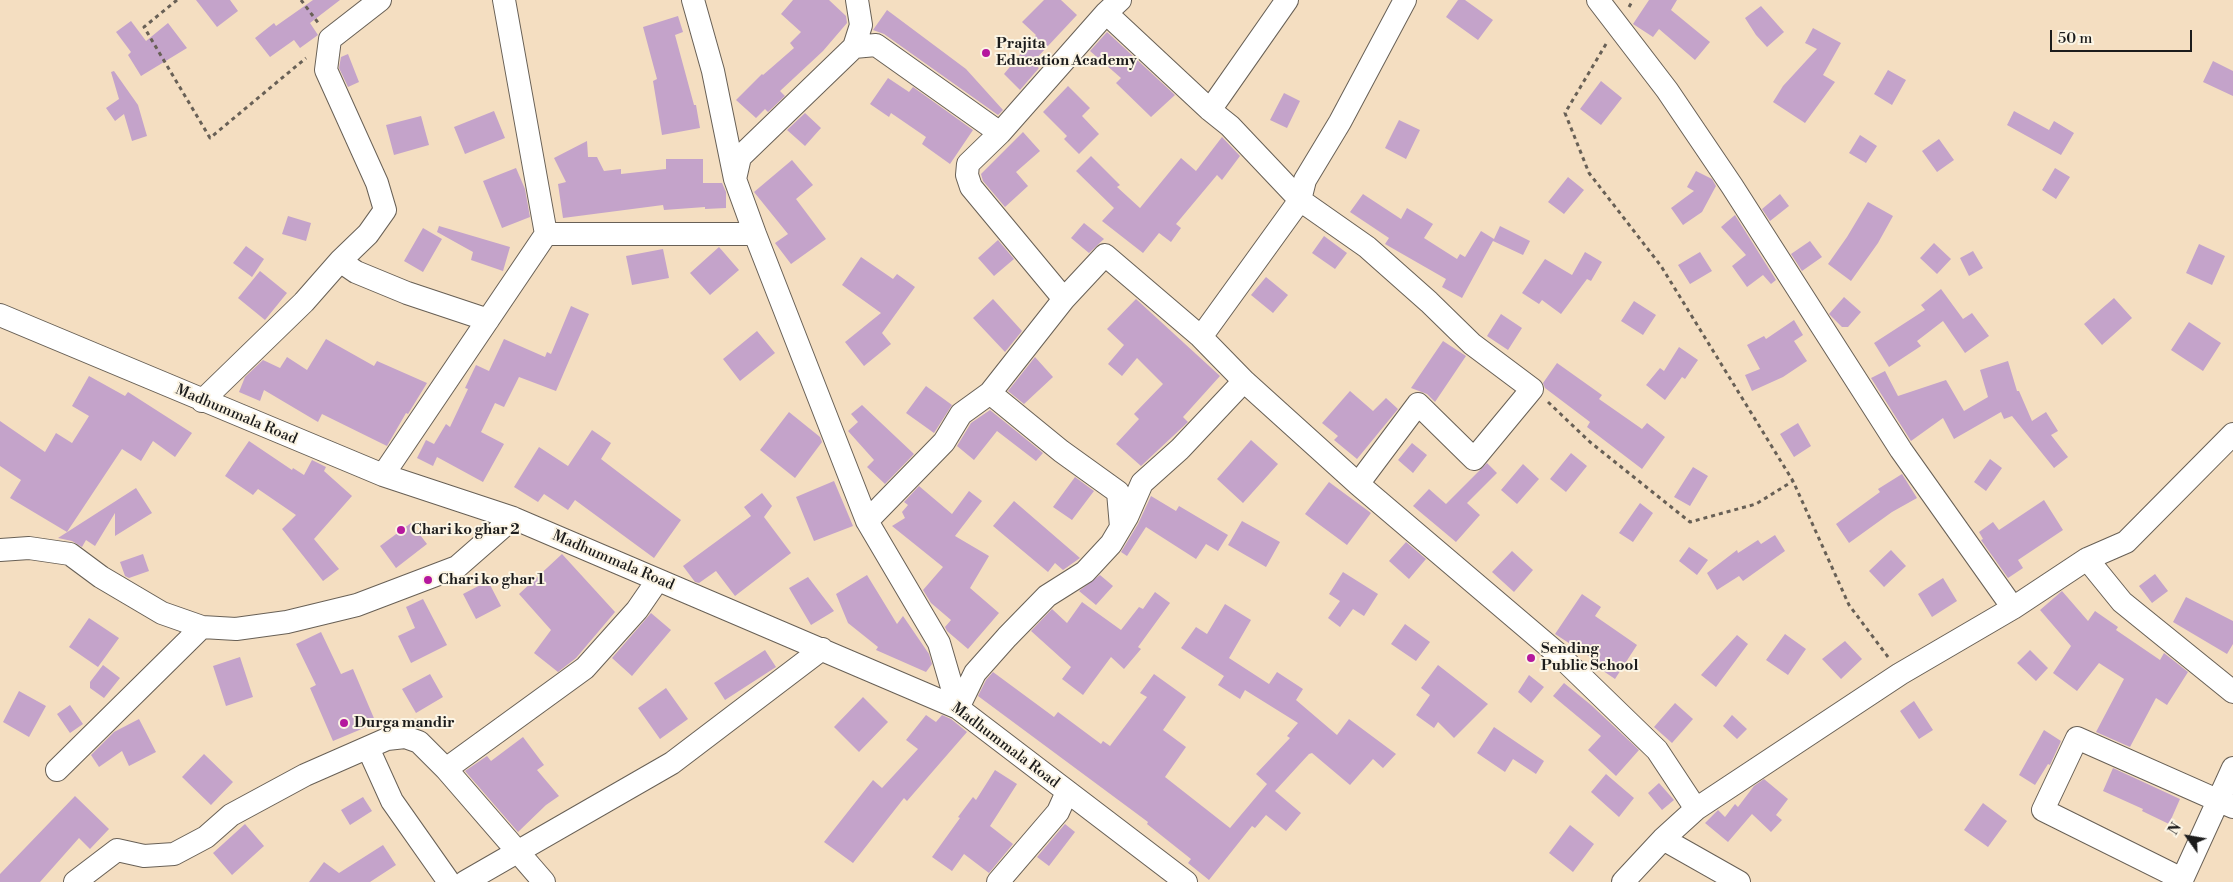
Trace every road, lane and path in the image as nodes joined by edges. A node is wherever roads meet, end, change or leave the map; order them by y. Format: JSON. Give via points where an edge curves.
{"nodes":[{"id":1,"x":177,"y":0,"type":"edge"},
{"id":2,"x":301,"y":0,"type":"edge"},
{"id":3,"x":380,"y":0,"type":"edge"},
{"id":4,"x":504,"y":0,"type":"edge"},
{"id":5,"x":857,"y":0,"type":"edge"},
{"id":6,"x":1287,"y":0,"type":"edge"},
{"id":7,"x":1405,"y":0,"type":"edge"},
{"id":8,"x":1598,"y":0,"type":"edge"},
{"id":9,"x":1633,"y":0,"type":"edge"},
{"id":10,"x":698,"y":3,"type":"edge"},
{"id":11,"x":1113,"y":7,"type":"edge"},
{"id":12,"x":1617,"y":25,"type":"junction"},
{"id":13,"x":330,"y":39,"type":"junction"},
{"id":14,"x":854,"y":47,"type":"junction"},
{"id":15,"x":1210,"y":110,"type":"junction"},
{"id":16,"x":1000,"y":133,"type":"junction"},
{"id":17,"x":735,"y":179,"type":"junction"},
{"id":18,"x":1300,"y":200,"type":"junction"},
{"id":19,"x":546,"y":234,"type":"junction"},
{"id":20,"x":755,"y":234,"type":"junction"},
{"id":21,"x":340,"y":261,"type":"junction"},
{"id":22,"x":1064,"y":300,"type":"junction"},
{"id":23,"x":0,"y":315,"type":"edge"},
{"id":24,"x":488,"y":320,"type":"junction"},
{"id":25,"x":1201,"y":337,"type":"junction"},
{"id":26,"x":1244,"y":381,"type":"junction"},
{"id":27,"x":1532,"y":389,"type":"junction"},
{"id":28,"x":990,"y":394,"type":"junction"},
{"id":29,"x":202,"y":400,"type":"junction"},
{"id":30,"x":2233,"y":434,"type":"edge"},
{"id":31,"x":384,"y":475,"type":"junction"},
{"id":32,"x":1793,"y":481,"type":"junction"},
{"id":33,"x":1358,"y":484,"type":"junction"},
{"id":34,"x":513,"y":518,"type":"junction"},
{"id":35,"x":867,"y":521,"type":"junction"},
{"id":36,"x":1121,"y":527,"type":"junction"},
{"id":37,"x":0,"y":550,"type":"edge"},
{"id":38,"x":2087,"y":560,"type":"junction"},
{"id":39,"x":657,"y":581,"type":"junction"},
{"id":40,"x":2013,"y":608,"type":"junction"},
{"id":41,"x":202,"y":627,"type":"junction"},
{"id":42,"x":822,"y":649,"type":"junction"},
{"id":43,"x":1900,"y":674,"type":"junction"},
{"id":44,"x":2233,"y":692,"type":"edge"},
{"id":45,"x":958,"y":708,"type":"junction"},
{"id":46,"x":368,"y":748,"type":"junction"},
{"id":47,"x":2233,"y":768,"type":"edge"},
{"id":48,"x":57,"y":770,"type":"dead end"},
{"id":49,"x":446,"y":770,"type":"junction"},
{"id":50,"x":1067,"y":792,"type":"junction"},
{"id":51,"x":2225,"y":803,"type":"edge"},
{"id":52,"x":1696,"y":809,"type":"junction"},
{"id":53,"x":1663,"y":839,"type":"junction"},
{"id":54,"x":518,"y":851,"type":"junction"},
{"id":55,"x":2181,"y":880,"type":"edge"},
{"id":56,"x":75,"y":882,"type":"edge"},
{"id":57,"x":448,"y":882,"type":"edge"},
{"id":58,"x":465,"y":882,"type":"edge"},
{"id":59,"x":544,"y":882,"type":"edge"},
{"id":60,"x":998,"y":882,"type":"edge"},
{"id":61,"x":1186,"y":882,"type":"edge"},
{"id":62,"x":1624,"y":882,"type":"edge"},
{"id":63,"x":1739,"y":882,"type":"edge"}],
"edges":[{"from":1,"to":13,"type":"path","via":[[144,27],[210,138]]},
{"from":2,"to":13,"type":"path"},
{"from":3,"to":13,"type":"street"},
{"from":4,"to":19,"type":"street"},
{"from":5,"to":14,"type":"street","via":[[861,25]]},
{"from":6,"to":15,"type":"street"},
{"from":7,"to":18,"type":"street","via":[[1305,180]]},
{"from":8,"to":12,"type":"street"},
{"from":9,"to":12,"type":"path"},
{"from":10,"to":17,"type":"street"},
{"from":11,"to":15,"type":"street"},
{"from":11,"to":16,"type":"street"},
{"from":12,"to":32,"type":"path","via":[[1564,114],[1589,173],[1660,266]]},
{"from":12,"to":40,"type":"street","via":[[1667,90],[1901,450]]},
{"from":13,"to":21,"type":"street","via":[[326,70],[377,183],[385,210],[368,234]]},
{"from":14,"to":16,"type":"street","via":[[876,45]]},
{"from":14,"to":17,"type":"street","via":[[740,157]]},
{"from":15,"to":18,"type":"street","via":[[1230,126]]},
{"from":16,"to":22,"type":"street","via":[[968,164],[971,187]]},
{"from":17,"to":20,"type":"street"},
{"from":18,"to":25,"type":"street"},
{"from":18,"to":27,"type":"street","via":[[1366,247],[1472,344]]},
{"from":19,"to":20,"type":"street"},
{"from":19,"to":24,"type":"street"},
{"from":20,"to":35,"type":"street"},
{"from":21,"to":24,"type":"street","via":[[356,272],[390,286]]},
{"from":21,"to":29,"type":"street","via":[[304,302]]},
{"from":22,"to":25,"type":"street","via":[[1105,255]]},
{"from":22,"to":28,"type":"street"},
{"from":23,"to":29,"type":"street","name":"Madhummala Road"},
{"from":24,"to":31,"type":"street"},
{"from":25,"to":26,"type":"street"},
{"from":26,"to":33,"type":"street"},
{"from":26,"to":36,"type":"street","via":[[1180,449],[1142,483]]},
{"from":27,"to":32,"type":"path","via":[[1590,442],[1690,522],[1756,504]]},
{"from":27,"to":33,"type":"street","via":[[1474,459],[1418,404]]},
{"from":28,"to":35,"type":"street","via":[[961,414],[944,442]]},
{"from":28,"to":36,"type":"street","via":[[1118,492]]},
{"from":29,"to":31,"type":"street","name":"Madhummala Road"},
{"from":30,"to":38,"type":"street","via":[[2126,542]]},
{"from":31,"to":34,"type":"street","name":"Madhummala Road"},
{"from":32,"to":43,"type":"path","via":[[1848,605]]},
{"from":33,"to":52,"type":"street","via":[[1560,655],[1657,750]]},
{"from":34,"to":39,"type":"street","name":"Madhummala Road"},
{"from":34,"to":41,"type":"street","via":[[457,567],[357,605],[279,624],[236,629]]},
{"from":35,"to":45,"type":"street","via":[[940,643]]},
{"from":36,"to":45,"type":"street","via":[[1111,544],[1085,572],[1048,596],[1007,636],[975,672]]},
{"from":37,"to":41,"type":"street","via":[[29,548],[70,554],[162,614]]},
{"from":38,"to":40,"type":"street"},
{"from":38,"to":44,"type":"street","via":[[2122,602]]},
{"from":39,"to":42,"type":"street","name":"Madhummala Road"},
{"from":39,"to":49,"type":"street","via":[[637,610],[585,668]]},
{"from":40,"to":43,"type":"street"},
{"from":41,"to":48,"type":"street"},
{"from":42,"to":45,"type":"street","name":"Madhummala Road"},
{"from":42,"to":54,"type":"street","via":[[672,763]]},
{"from":43,"to":52,"type":"street"},
{"from":45,"to":50,"type":"street","name":"Madhummala Road"},
{"from":46,"to":49,"type":"street","via":[[387,739],[405,736],[419,742]]},
{"from":46,"to":56,"type":"street","via":[[305,775],[231,815],[206,837],[174,854],[144,856],[117,850]]},
{"from":46,"to":57,"type":"street","via":[[392,801]]},
{"from":47,"to":51,"type":"street"},
{"from":49,"to":54,"type":"street"},
{"from":50,"to":60,"type":"street","via":[[1058,812]]},
{"from":50,"to":61,"type":"street","name":"Madhummala Road"},
{"from":51,"to":55,"type":"street"},
{"from":51,"to":55,"type":"street","via":[[2077,738],[2043,810]]},
{"from":52,"to":53,"type":"street"},
{"from":53,"to":62,"type":"street"},
{"from":53,"to":63,"type":"street"},
{"from":54,"to":58,"type":"street"},
{"from":54,"to":59,"type":"street"}]}
